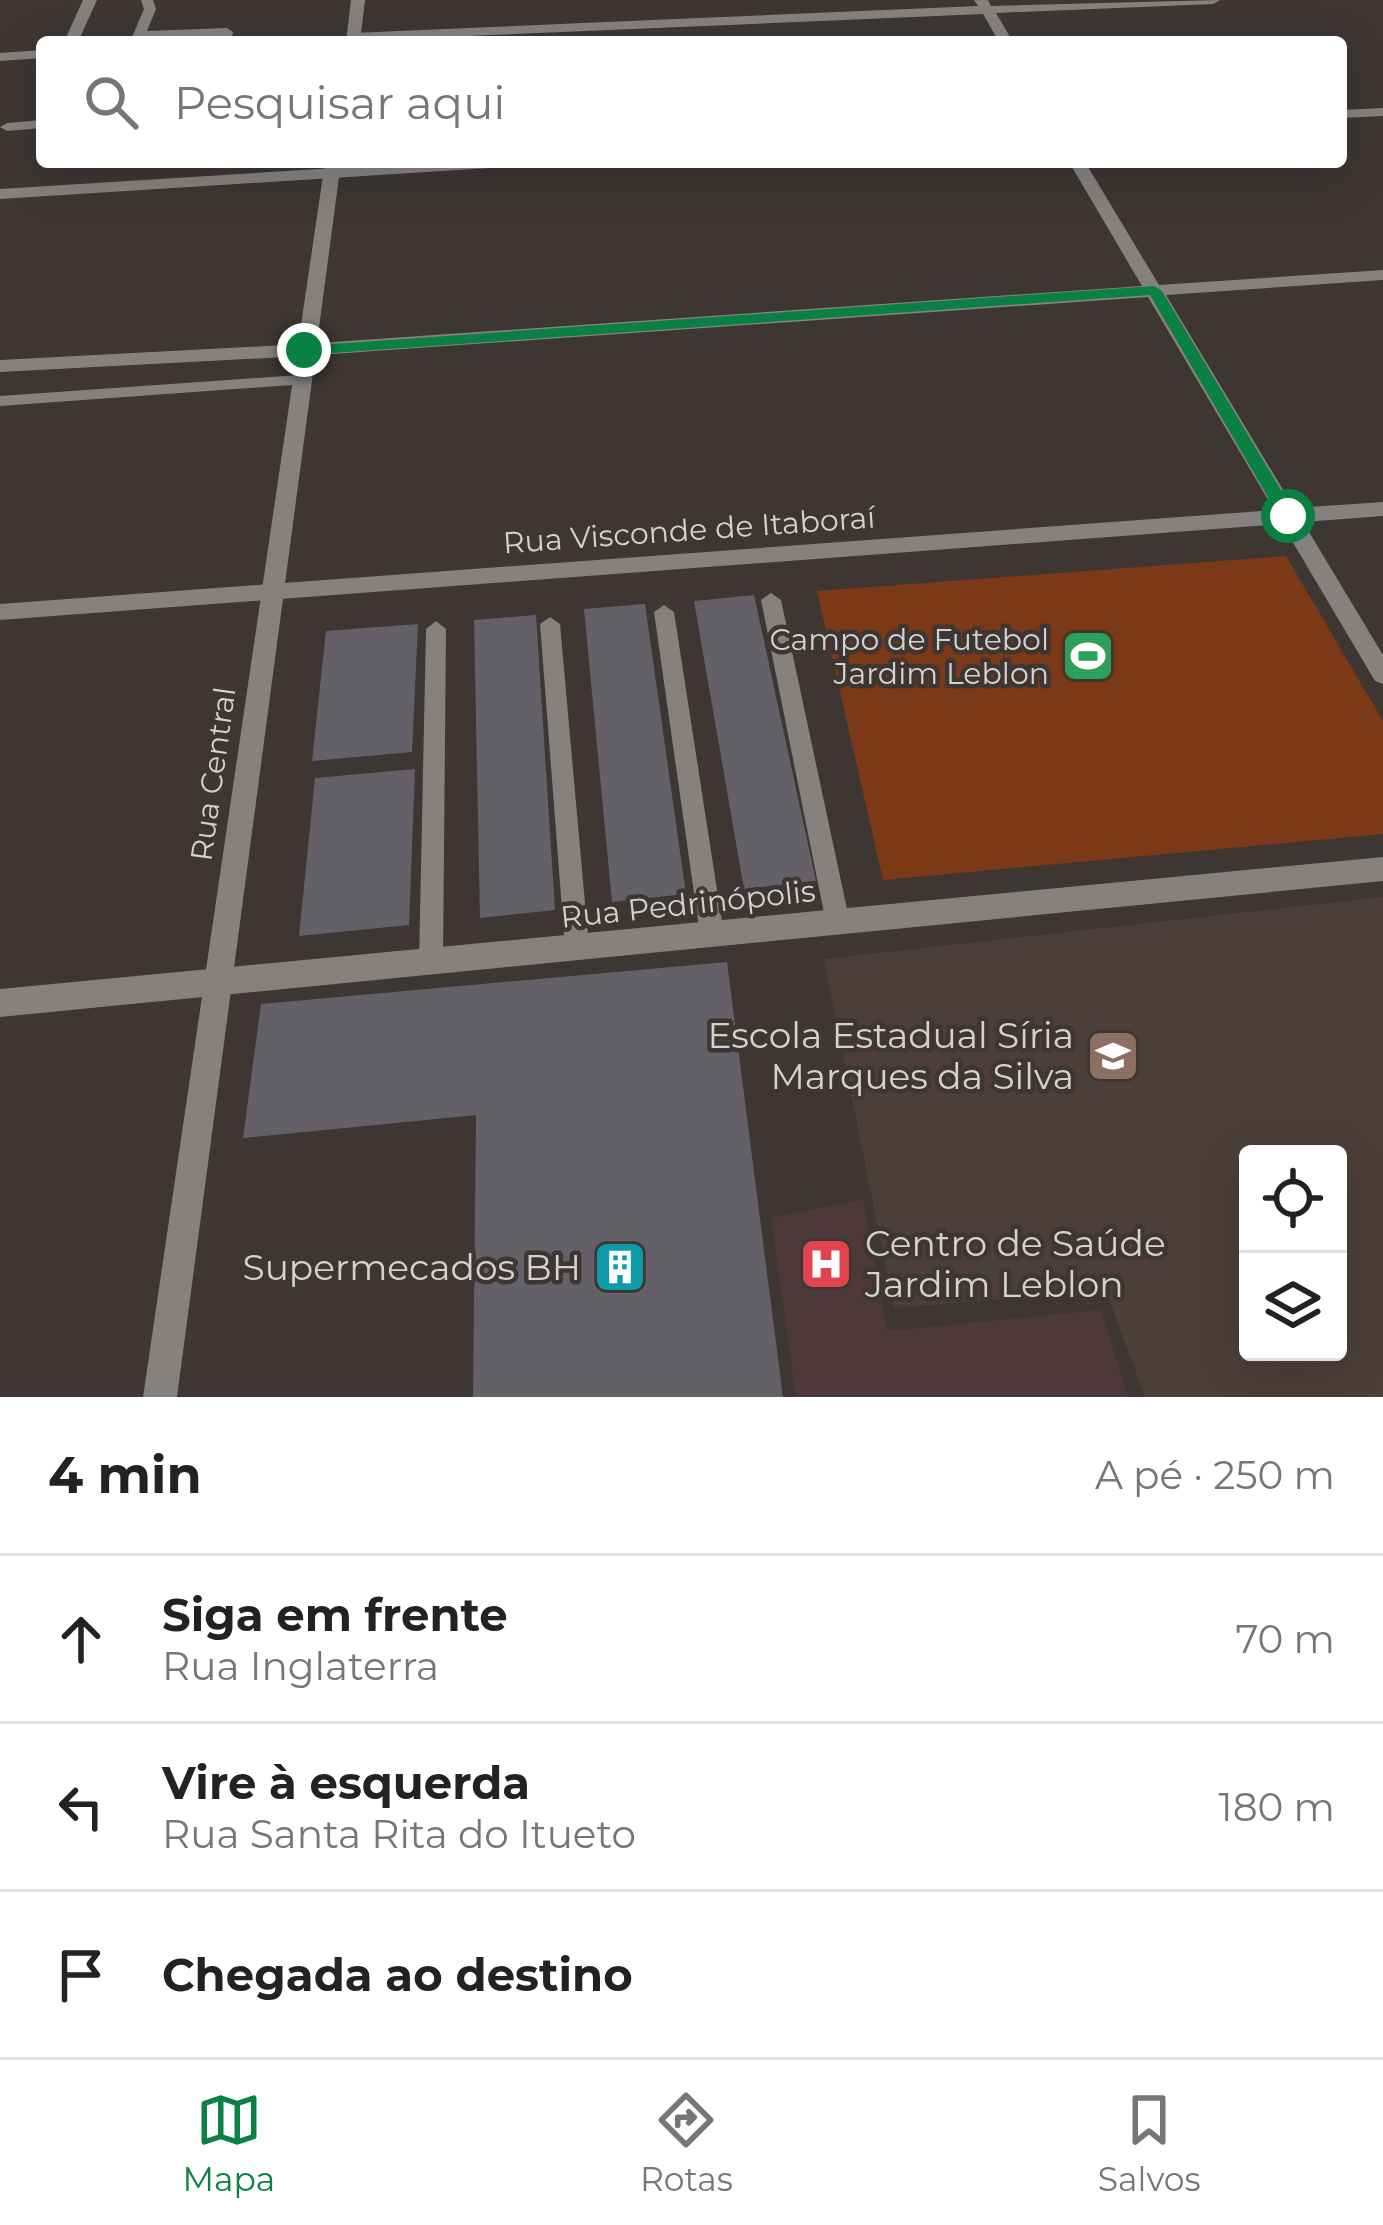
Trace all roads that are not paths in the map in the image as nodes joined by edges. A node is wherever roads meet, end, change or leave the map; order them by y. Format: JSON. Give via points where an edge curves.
{"nodes":[{"id":1,"x":90,"y":0,"type":"edge"},
{"id":2,"x":147,"y":0,"type":"edge"},
{"id":3,"x":358,"y":0,"type":"edge"},
{"id":4,"x":1214,"y":0,"type":"edge"},
{"id":5,"x":984,"y":5,"type":"edge"},
{"id":6,"x":512,"y":30,"type":"junction"},
{"id":7,"x":74,"y":36,"type":"edge"},
{"id":8,"x":138,"y":36,"type":"edge"},
{"id":9,"x":176,"y":36,"type":"edge"},
{"id":10,"x":226,"y":36,"type":"edge"},
{"id":11,"x":353,"y":36,"type":"edge"},
{"id":12,"x":406,"y":36,"type":"edge"},
{"id":13,"x":506,"y":36,"type":"edge"},
{"id":14,"x":1002,"y":36,"type":"edge"},
{"id":15,"x":36,"y":55,"type":"edge"},
{"id":16,"x":0,"y":57,"type":"edge"},
{"id":17,"x":1383,"y":112,"type":"edge"},
{"id":18,"x":1347,"y":114,"type":"edge"},
{"id":19,"x":36,"y":125,"type":"edge"},
{"id":20,"x":7,"y":127,"type":"dead end"},
{"id":21,"x":320,"y":168,"type":"edge"},
{"id":22,"x":332,"y":168,"type":"edge"},
{"id":23,"x":1082,"y":168,"type":"edge"},
{"id":24,"x":0,"y":194,"type":"edge"},
{"id":25,"x":1383,"y":275,"type":"edge"},
{"id":26,"x":1154,"y":291,"type":"junction"},
{"id":27,"x":304,"y":350,"type":"junction"},
{"id":28,"x":0,"y":366,"type":"edge"},
{"id":29,"x":300,"y":380,"type":"junction"},
{"id":30,"x":0,"y":401,"type":"edge"},
{"id":31,"x":1383,"y":509,"type":"edge"},
{"id":32,"x":1288,"y":516,"type":"junction"},
{"id":33,"x":274,"y":591,"type":"junction"},
{"id":34,"x":771,"y":600,"type":"dead end"},
{"id":35,"x":0,"y":612,"type":"edge"},
{"id":36,"x":664,"y":612,"type":"dead end"},
{"id":37,"x":550,"y":624,"type":"dead end"},
{"id":38,"x":436,"y":628,"type":"dead end"},
{"id":39,"x":1383,"y":675,"type":"edge"},
{"id":40,"x":1383,"y":869,"type":"edge"},
{"id":41,"x":838,"y":922,"type":"junction"},
{"id":42,"x":712,"y":935,"type":"junction"},
{"id":43,"x":577,"y":948,"type":"junction"},
{"id":44,"x":431,"y":962,"type":"junction"},
{"id":45,"x":215,"y":983,"type":"junction"},
{"id":46,"x":0,"y":1004,"type":"edge"},
{"id":47,"x":160,"y":1397,"type":"edge"}],
"edges":[{"from":1,"to":7,"type":"street"},
{"from":2,"to":8,"type":"lane"},
{"from":3,"to":11,"type":"street"},
{"from":4,"to":5,"type":"street"},
{"from":5,"to":6,"type":"street"},
{"from":5,"to":14,"type":"street"},
{"from":6,"to":12,"type":"street"},
{"from":6,"to":13,"type":"lane"},
{"from":9,"to":10,"type":"lane"},
{"from":15,"to":16,"type":"street"},
{"from":17,"to":18,"type":"street"},
{"from":19,"to":20,"type":"lane"},
{"from":21,"to":24,"type":"street"},
{"from":22,"to":27,"type":"street","name":"Rua Central"},
{"from":23,"to":26,"type":"street"},
{"from":25,"to":26,"type":"street"},
{"from":26,"to":27,"type":"street"},
{"from":26,"to":32,"type":"street"},
{"from":27,"to":28,"type":"street"},
{"from":27,"to":29,"type":"street","name":"Rua Central"},
{"from":29,"to":30,"type":"lane"},
{"from":29,"to":33,"type":"street","name":"Rua Central"},
{"from":31,"to":32,"type":"street","name":"Rua Visconde de Itaboraí"},
{"from":32,"to":33,"type":"street","name":"Rua Visconde de Itaboraí"},
{"from":32,"to":39,"type":"street"},
{"from":33,"to":35,"type":"street","name":"Rua Visconde de Itaboraí"},
{"from":33,"to":45,"type":"street","name":"Rua Central"},
{"from":34,"to":41,"type":"lane"},
{"from":36,"to":42,"type":"lane"},
{"from":37,"to":43,"type":"lane"},
{"from":38,"to":44,"type":"lane"},
{"from":40,"to":41,"type":"street","name":"Rua Pedrinópolis"},
{"from":41,"to":42,"type":"street","name":"Rua Pedrinópolis"},
{"from":42,"to":43,"type":"street","name":"Rua Pedrinópolis"},
{"from":43,"to":44,"type":"street","name":"Rua Pedrinópolis"},
{"from":44,"to":45,"type":"street","name":"Rua Pedrinópolis"},
{"from":45,"to":46,"type":"street","name":"Rua Pedrinópolis"},
{"from":45,"to":47,"type":"street","name":"Rua Central"}]}
